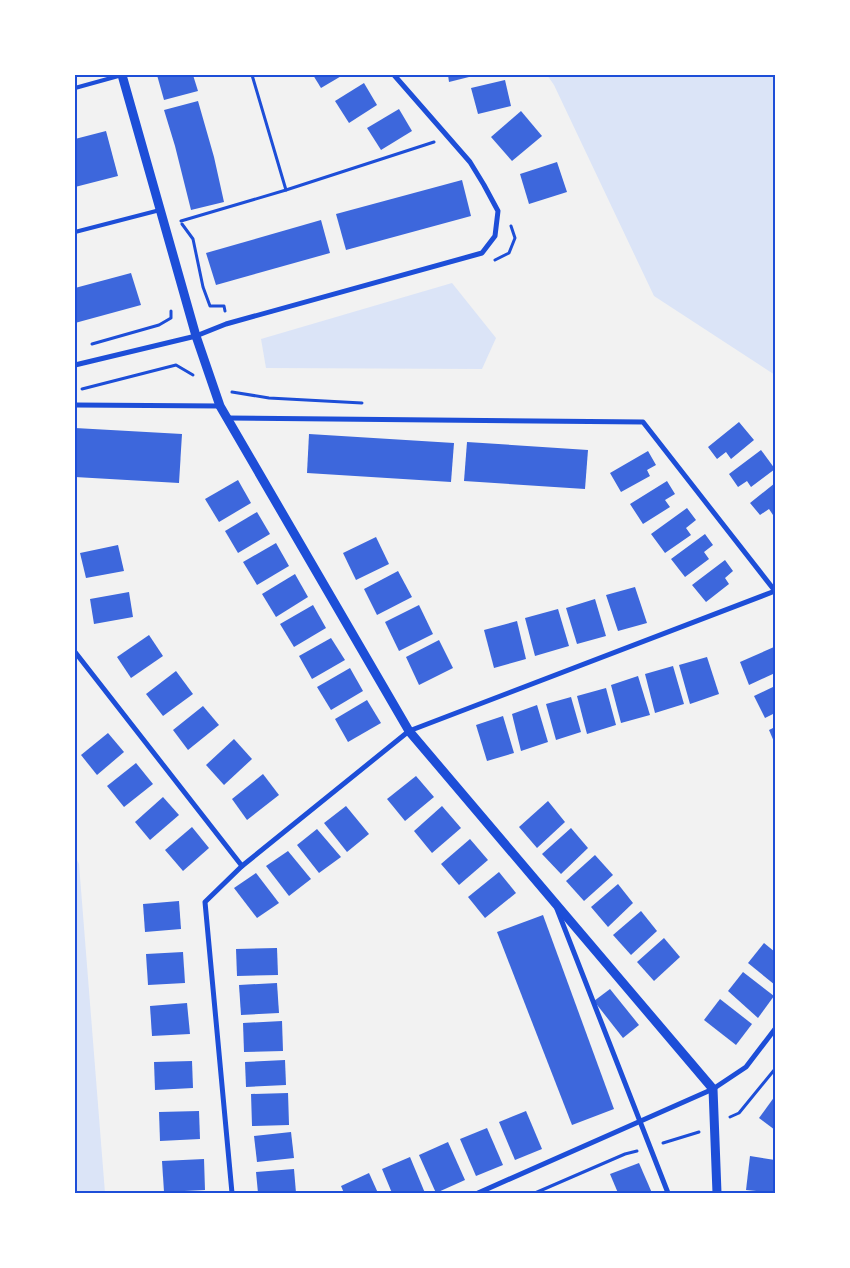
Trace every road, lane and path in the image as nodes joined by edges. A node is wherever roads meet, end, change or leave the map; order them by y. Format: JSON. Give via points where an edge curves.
{"nodes":[{"id":1,"x":122,"y":75,"type":"edge"},
{"id":2,"x":252,"y":75,"type":"edge"},
{"id":3,"x":394,"y":75,"type":"edge"},
{"id":4,"x":75,"y":88,"type":"edge"},
{"id":5,"x":448,"y":137,"type":"junction"},
{"id":6,"x":286,"y":190,"type":"junction"},
{"id":7,"x":160,"y":210,"type":"junction"},
{"id":8,"x":509,"y":219,"type":"dead end"},
{"id":9,"x":75,"y":232,"type":"edge"},
{"id":10,"x":488,"y":263,"type":"dead end"},
{"id":11,"x":203,"y":287,"type":"junction"},
{"id":12,"x":185,"y":297,"type":"junction"},
{"id":13,"x":226,"y":324,"type":"junction"},
{"id":14,"x":196,"y":336,"type":"junction"},
{"id":15,"x":84,"y":346,"type":"dead end"},
{"id":16,"x":75,"y":365,"type":"edge"},
{"id":17,"x":208,"y":370,"type":"junction"},
{"id":18,"x":229,"y":386,"type":"dead end"},
{"id":19,"x":75,"y":391,"type":"edge"},
{"id":20,"x":369,"y":403,"type":"dead end"},
{"id":21,"x":75,"y":405,"type":"edge"},
{"id":22,"x":220,"y":406,"type":"junction"},
{"id":23,"x":227,"y":418,"type":"junction"},
{"id":24,"x":775,"y":591,"type":"edge"},
{"id":25,"x":75,"y":652,"type":"edge"},
{"id":26,"x":409,"y":730,"type":"junction"},
{"id":27,"x":242,"y":866,"type":"junction"},
{"id":28,"x":554,"y":901,"type":"junction"},
{"id":29,"x":775,"y":1029,"type":"edge"},
{"id":30,"x":713,"y":1089,"type":"junction"},
{"id":31,"x":639,"y":1122,"type":"junction"},
{"id":32,"x":232,"y":1193,"type":"edge"},
{"id":33,"x":478,"y":1193,"type":"edge"},
{"id":34,"x":668,"y":1193,"type":"edge"},
{"id":35,"x":717,"y":1193,"type":"edge"}],
"edges":[{"from":1,"to":4,"type":"lane"},
{"from":1,"to":7,"type":"street"},
{"from":2,"to":6,"type":"path"},
{"from":3,"to":5,"type":"street"},
{"from":5,"to":6,"type":"path"},
{"from":5,"to":13,"type":"street","via":[[470,162],[498,211],[495,236],[482,253]]},
{"from":6,"to":11,"type":"path","via":[[181,221],[193,239]]},
{"from":7,"to":9,"type":"lane"},
{"from":7,"to":12,"type":"street"},
{"from":8,"to":10,"type":"path","via":[[515,238],[509,254]]},
{"from":11,"to":12,"type":"path"},
{"from":11,"to":13,"type":"path","via":[[210,306],[224,306]]},
{"from":12,"to":14,"type":"street"},
{"from":12,"to":15,"type":"path","via":[[170,301],[171,318],[159,326]]},
{"from":13,"to":14,"type":"street"},
{"from":14,"to":16,"type":"street"},
{"from":14,"to":17,"type":"street"},
{"from":17,"to":19,"type":"path","via":[[194,376],[176,365]]},
{"from":17,"to":22,"type":"street"},
{"from":18,"to":20,"type":"path","via":[[232,393],[269,398]]},
{"from":21,"to":22,"type":"street"},
{"from":22,"to":23,"type":"street"},
{"from":23,"to":24,"type":"street","via":[[643,422]]},
{"from":23,"to":26,"type":"street"},
{"from":24,"to":26,"type":"street"},
{"from":25,"to":27,"type":"street"},
{"from":26,"to":27,"type":"street"},
{"from":26,"to":28,"type":"street"},
{"from":27,"to":32,"type":"street","via":[[205,902]]},
{"from":28,"to":30,"type":"street"},
{"from":28,"to":31,"type":"street"},
{"from":29,"to":30,"type":"street","via":[[746,1068]]},
{"from":30,"to":31,"type":"street"},
{"from":30,"to":35,"type":"street"},
{"from":31,"to":33,"type":"street"},
{"from":31,"to":34,"type":"street"}]}
